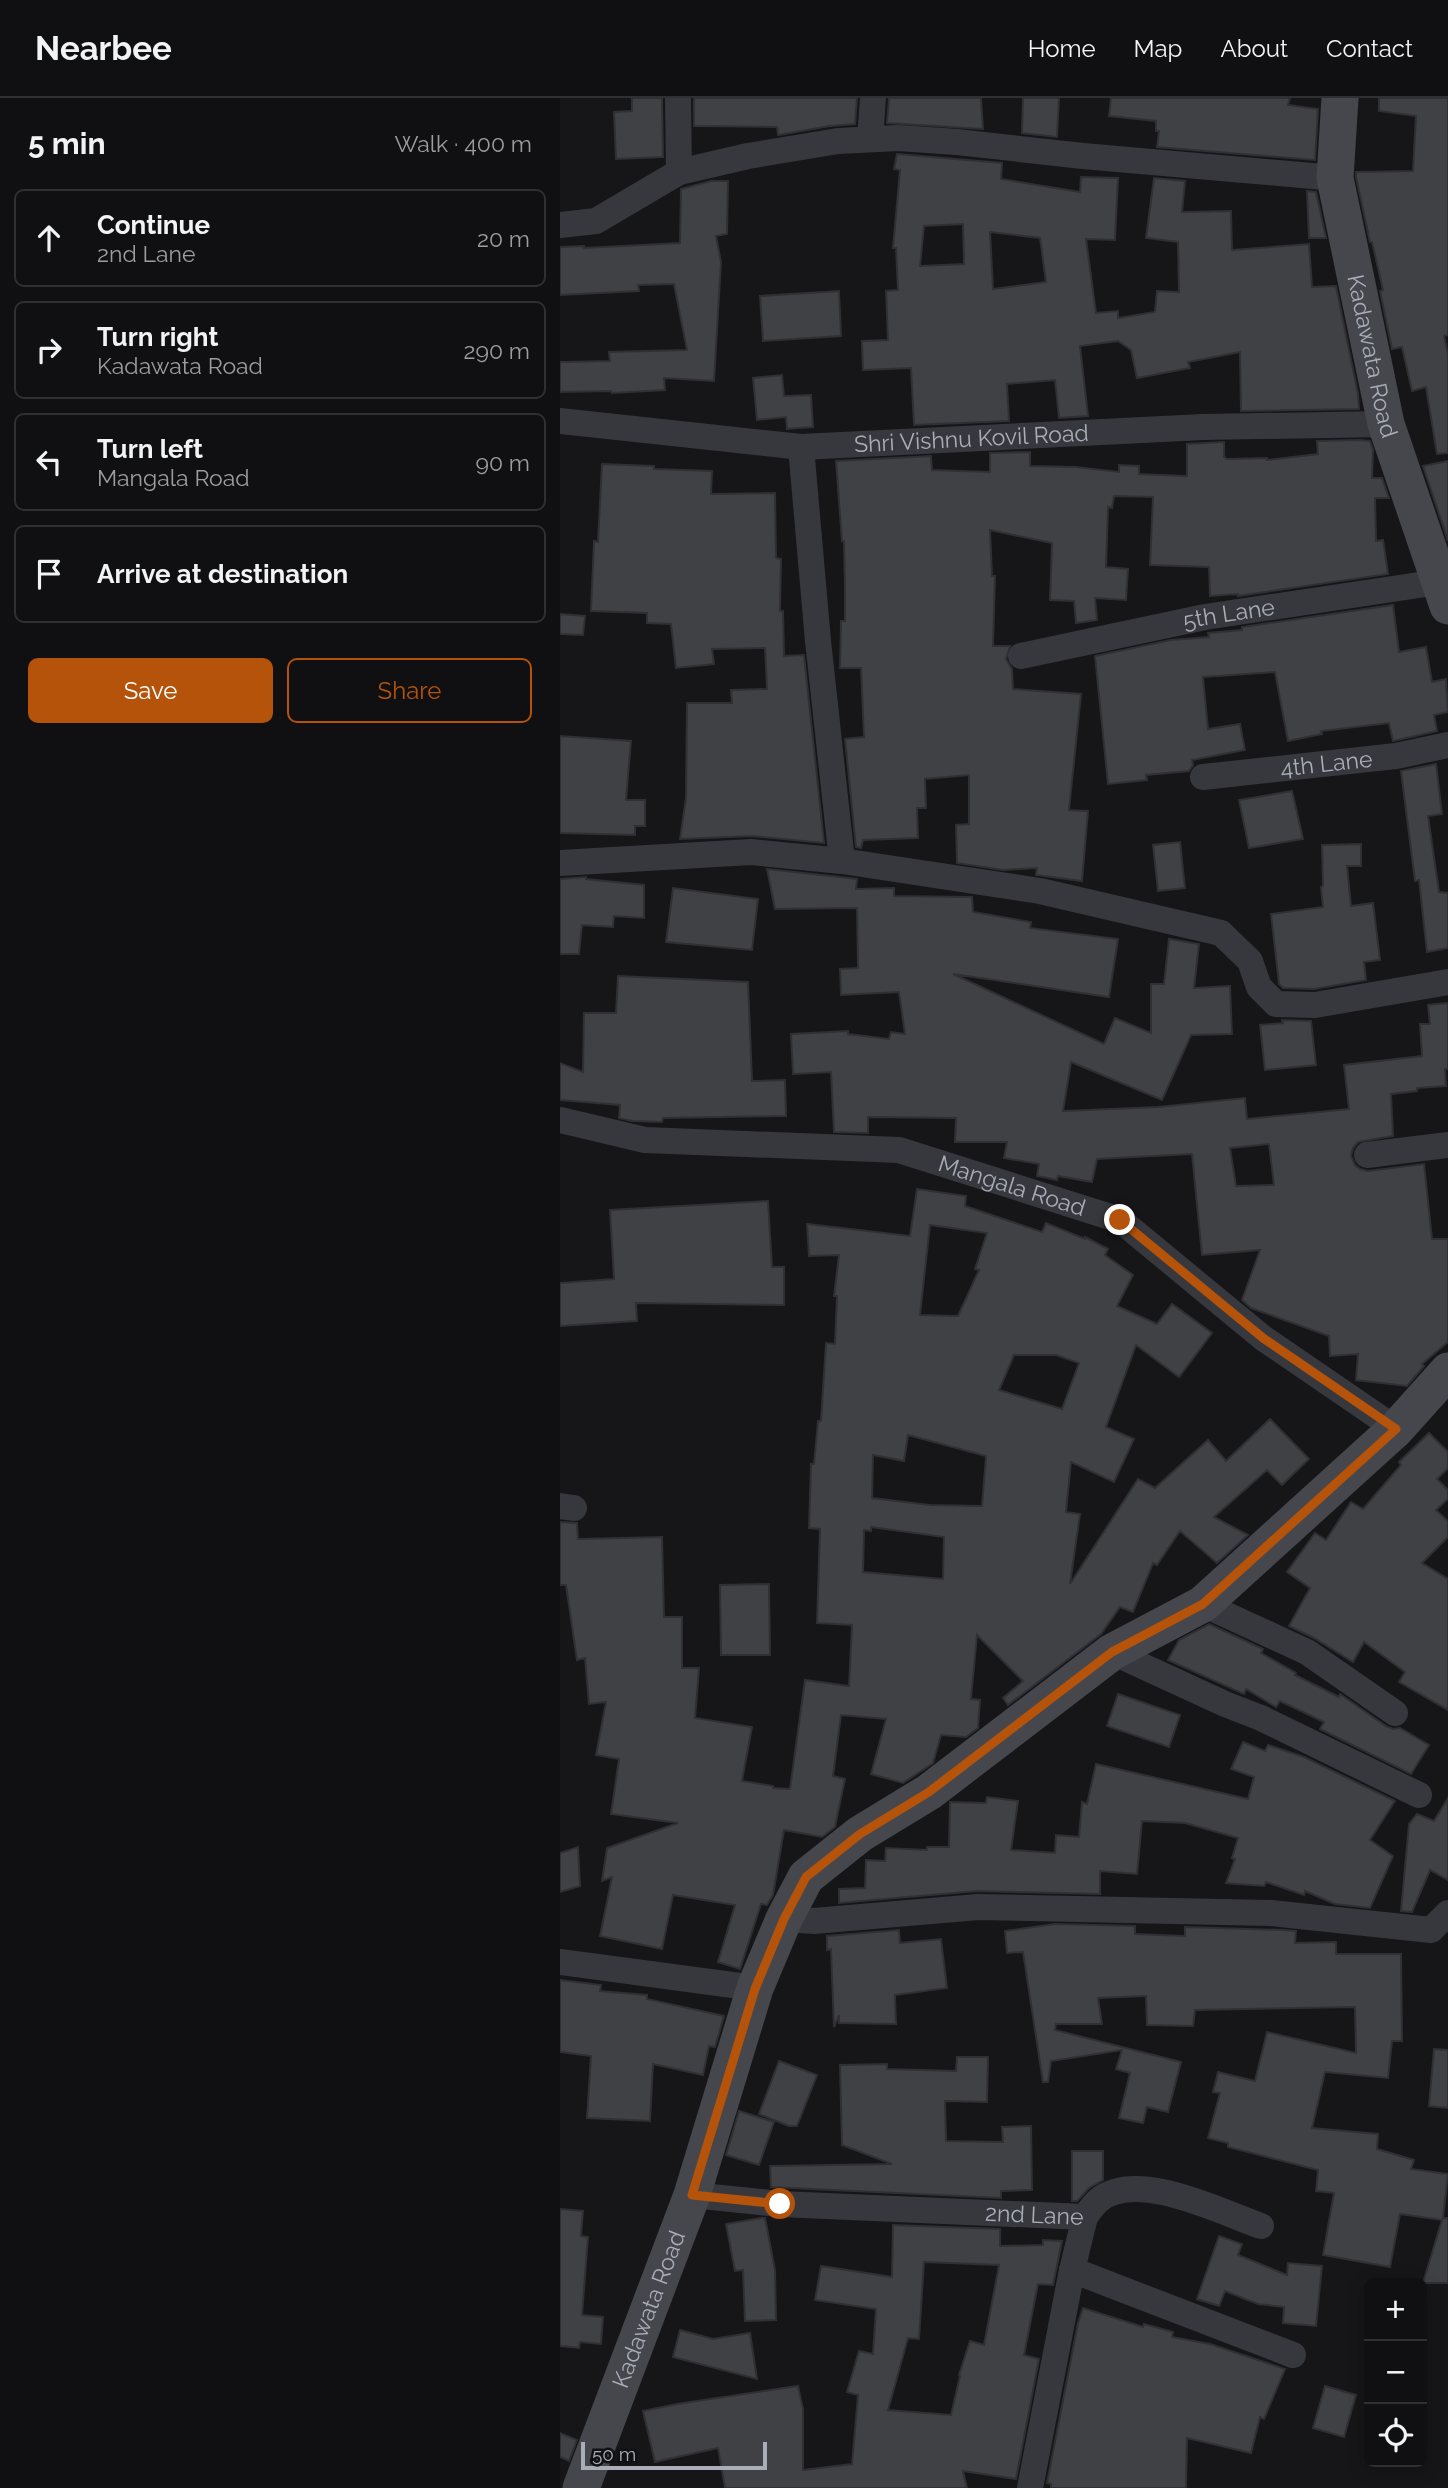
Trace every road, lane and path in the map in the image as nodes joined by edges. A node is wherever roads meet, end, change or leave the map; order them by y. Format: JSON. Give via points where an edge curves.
{"nodes":[{"id":1,"x":678,"y":98,"type":"edge"},
{"id":2,"x":873,"y":98,"type":"edge"},
{"id":3,"x":1340,"y":98,"type":"edge"},
{"id":4,"x":870,"y":139,"type":"junction"},
{"id":5,"x":679,"y":172,"type":"junction"},
{"id":6,"x":1335,"y":178,"type":"junction"},
{"id":7,"x":560,"y":225,"type":"edge"},
{"id":8,"x":560,"y":421,"type":"edge"},
{"id":9,"x":1386,"y":424,"type":"junction"},
{"id":10,"x":801,"y":447,"type":"junction"},
{"id":11,"x":1443,"y":594,"type":"edge"},
{"id":12,"x":1021,"y":656,"type":"dead end"},
{"id":13,"x":1448,"y":745,"type":"edge"},
{"id":14,"x":1203,"y":778,"type":"dead end"},
{"id":15,"x":842,"y":861,"type":"junction"},
{"id":16,"x":560,"y":863,"type":"edge"},
{"id":17,"x":1448,"y":982,"type":"edge"},
{"id":18,"x":560,"y":1120,"type":"edge"},
{"id":19,"x":1448,"y":1145,"type":"edge"},
{"id":20,"x":1367,"y":1155,"type":"dead end"},
{"id":21,"x":1448,"y":1371,"type":"edge"},
{"id":22,"x":1396,"y":1429,"type":"junction"},
{"id":23,"x":1203,"y":1604,"type":"junction"},
{"id":24,"x":1112,"y":1652,"type":"junction"},
{"id":25,"x":1395,"y":1713,"type":"dead end"},
{"id":26,"x":1419,"y":1795,"type":"dead end"},
{"id":27,"x":1448,"y":1913,"type":"edge"},
{"id":28,"x":784,"y":1919,"type":"junction"},
{"id":29,"x":560,"y":1962,"type":"edge"},
{"id":30,"x":755,"y":1989,"type":"junction"},
{"id":31,"x":692,"y":2195,"type":"junction"},
{"id":32,"x":1085,"y":2217,"type":"junction"},
{"id":33,"x":1261,"y":2227,"type":"dead end"},
{"id":34,"x":1072,"y":2270,"type":"junction"},
{"id":35,"x":1293,"y":2356,"type":"dead end"},
{"id":36,"x":581,"y":2488,"type":"edge"},
{"id":37,"x":1030,"y":2488,"type":"edge"}],
"edges":[{"from":1,"to":5,"type":"street"},
{"from":2,"to":4,"type":"street"},
{"from":3,"to":6,"type":"street","name":"Kadawata Road"},
{"from":4,"to":5,"type":"street","via":[[748,156]]},
{"from":4,"to":6,"type":"street","via":[[957,142]]},
{"from":5,"to":7,"type":"street","via":[[596,221]]},
{"from":6,"to":9,"type":"street","name":"Kadawata Road"},
{"from":8,"to":10,"type":"street","name":"Shri Vishnu Kovil Road"},
{"from":9,"to":10,"type":"street","name":"Shri Vishnu Kovil Road","via":[[1190,428]]},
{"from":9,"to":11,"type":"street","name":"Kadawata Road"},
{"from":10,"to":15,"type":"street"},
{"from":11,"to":12,"type":"street","name":"5th Lane","via":[[1205,617]]},
{"from":13,"to":14,"type":"street","name":"4th Lane","via":[[1396,756]]},
{"from":15,"to":16,"type":"street","via":[[751,852]]},
{"from":15,"to":17,"type":"street","via":[[1040,891],[1221,933],[1250,961],[1259,987],[1276,1004],[1315,1006]]},
{"from":18,"to":22,"type":"street","name":"Mangala Road","via":[[645,1140],[899,1150],[1120,1220],[1263,1338]]},
{"from":19,"to":20,"type":"street"},
{"from":21,"to":22,"type":"street","name":"Kadawata Road"},
{"from":22,"to":23,"type":"street","name":"Kadawata Road"},
{"from":23,"to":24,"type":"street","name":"Kadawata Road"},
{"from":23,"to":25,"type":"street","via":[[1307,1652]]},
{"from":24,"to":26,"type":"street"},
{"from":24,"to":28,"type":"street","name":"Kadawata Road","via":[[929,1792],[860,1834],[806,1877]]},
{"from":27,"to":28,"type":"street","via":[[1431,1930],[1271,1913],[978,1907]]},
{"from":28,"to":30,"type":"street","name":"Kadawata Road"},
{"from":29,"to":30,"type":"street"},
{"from":30,"to":31,"type":"street","name":"Kadawata Road"},
{"from":31,"to":32,"type":"street","name":"2nd Lane","via":[[780,2204]]},
{"from":31,"to":36,"type":"street","name":"Kadawata Road"},
{"from":32,"to":33,"type":"street","via":[[1101,2199],[1130,2188],[1165,2191]]},
{"from":32,"to":34,"type":"street","name":"2nd Lane"},
{"from":34,"to":35,"type":"street","name":"2nd Lane"},
{"from":34,"to":37,"type":"street"}]}
